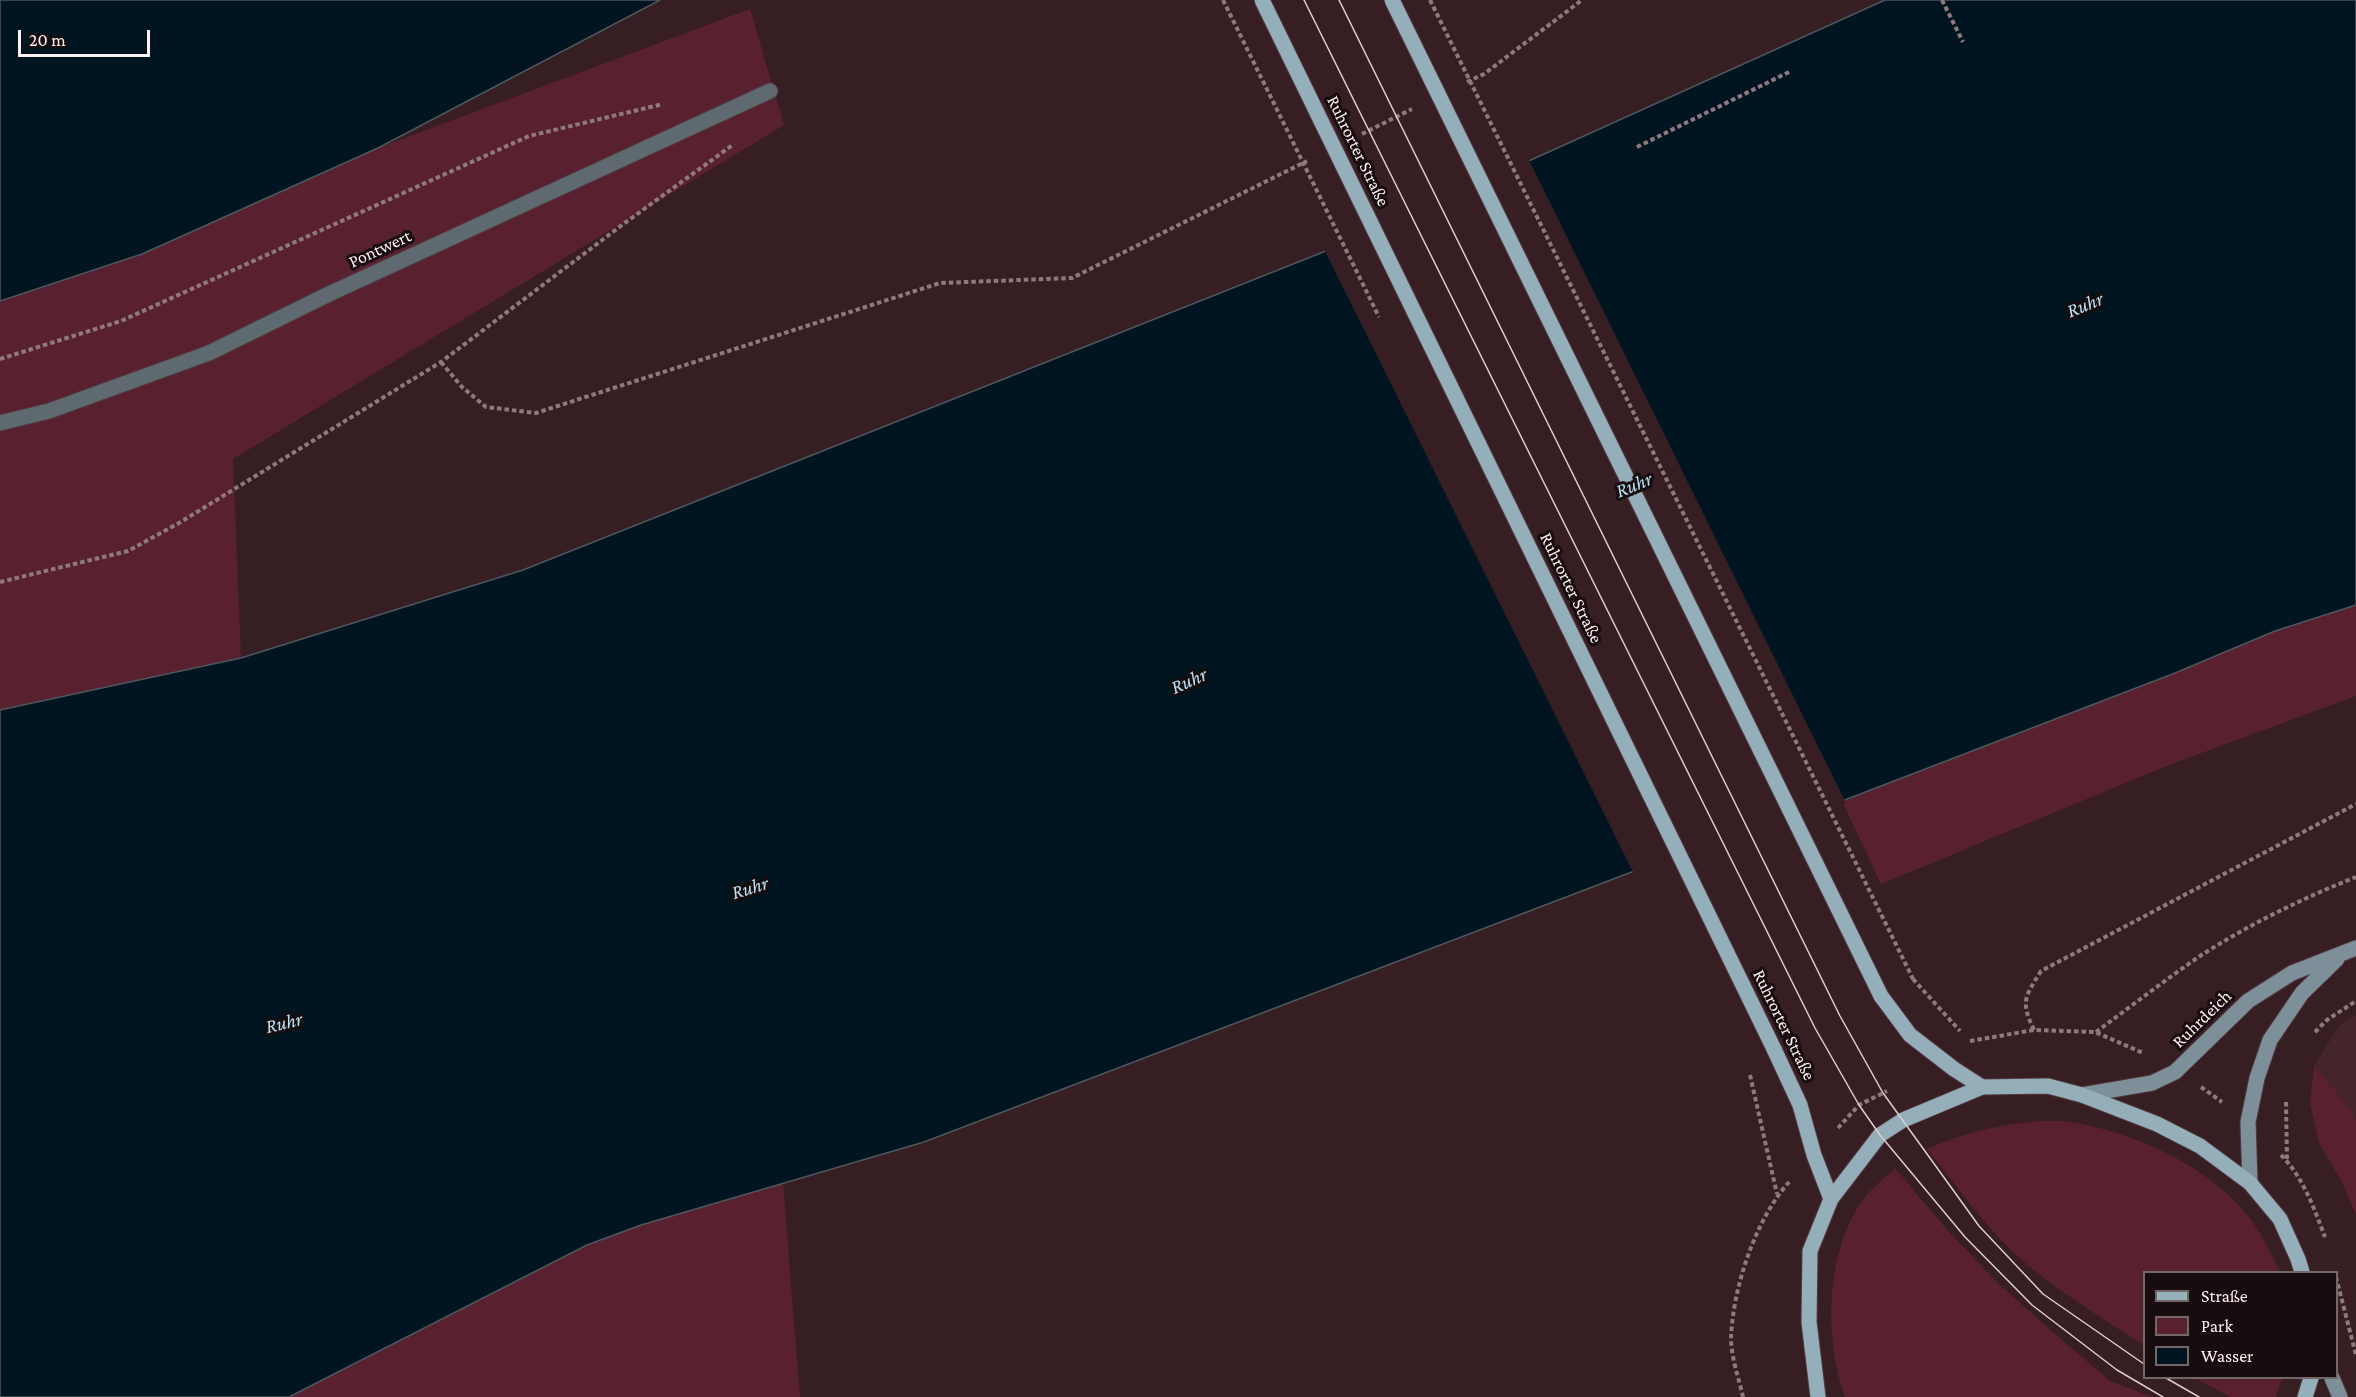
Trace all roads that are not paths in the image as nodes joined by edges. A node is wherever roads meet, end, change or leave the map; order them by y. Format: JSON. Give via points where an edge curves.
{"nodes":[{"id":1,"x":1262,"y":0,"type":"edge"},
{"id":2,"x":1392,"y":0,"type":"edge"},
{"id":3,"x":770,"y":90,"type":"dead end"},
{"id":4,"x":0,"y":423,"type":"edge"},
{"id":5,"x":2350,"y":951,"type":"edge"},
{"id":6,"x":1982,"y":1087,"type":"junction"},
{"id":7,"x":2082,"y":1095,"type":"junction"},
{"id":8,"x":2250,"y":1183,"type":"junction"},
{"id":9,"x":1831,"y":1199,"type":"junction"},
{"id":10,"x":2302,"y":1271,"type":"edge"},
{"id":11,"x":2310,"y":1379,"type":"edge"},
{"id":12,"x":2333,"y":1379,"type":"edge"},
{"id":13,"x":1818,"y":1397,"type":"edge"},
{"id":14,"x":2306,"y":1397,"type":"edge"},
{"id":15,"x":2340,"y":1397,"type":"edge"}],
"edges":[{"from":1,"to":9,"type":"main road","name":"Ruhrorter Straße","bridge":true,"via":[[1774,1049],[1800,1105]]},
{"from":2,"to":6,"type":"main road","bridge":true,"via":[[1881,996],[1910,1035]]},
{"from":3,"to":4,"type":"lane","name":"Pontwert","via":[[209,353],[48,411]]},
{"from":5,"to":7,"type":"main road","name":"Ruhrdeich","via":[[2292,973],[2248,1001],[2175,1072],[2152,1083]]},
{"from":5,"to":8,"type":"main road","name":"Ruhrdeich","via":[[2302,993],[2270,1040],[2248,1122]]},
{"from":6,"to":7,"type":"main road","via":[[2048,1086]]},
{"from":6,"to":9,"type":"main road","via":[[1903,1120],[1880,1135]]},
{"from":7,"to":8,"type":"main road","via":[[2157,1124],[2200,1146]]},
{"from":8,"to":10,"type":"main road","via":[[2280,1219]]},
{"from":9,"to":13,"type":"main road","via":[[1810,1251],[1809,1322]]},
{"from":11,"to":14,"type":"main road"},
{"from":12,"to":15,"type":"main road"}]}
